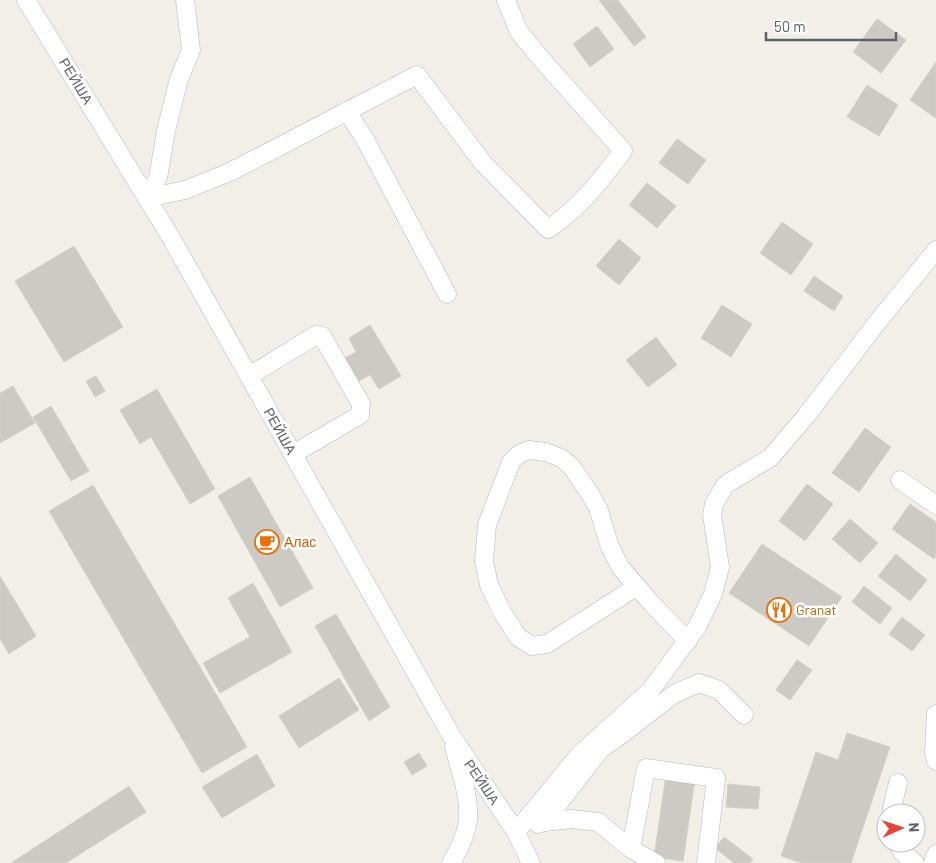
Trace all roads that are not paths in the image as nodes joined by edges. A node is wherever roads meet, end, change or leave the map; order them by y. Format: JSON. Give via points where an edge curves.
{"nodes":[{"id":1,"x":26,"y":0,"type":"edge"},
{"id":2,"x":185,"y":0,"type":"edge"},
{"id":3,"x":506,"y":0,"type":"edge"},
{"id":4,"x":347,"y":111,"type":"junction"},
{"id":5,"x":147,"y":198,"type":"junction"},
{"id":6,"x":936,"y":250,"type":"edge"},
{"id":7,"x":447,"y":294,"type":"dead end"},
{"id":8,"x":249,"y":376,"type":"junction"},
{"id":9,"x":293,"y":454,"type":"junction"},
{"id":10,"x":900,"y":480,"type":"dead end"},
{"id":11,"x":936,"y":506,"type":"edge"},
{"id":12,"x":636,"y":587,"type":"junction"},
{"id":13,"x":688,"y":640,"type":"junction"},
{"id":14,"x":936,"y":714,"type":"edge"},
{"id":15,"x":744,"y":715,"type":"dead end"},
{"id":16,"x":451,"y":735,"type":"junction"},
{"id":17,"x":936,"y":761,"type":"edge"},
{"id":18,"x":898,"y":783,"type":"dead end"},
{"id":19,"x":893,"y":803,"type":"edge"},
{"id":20,"x":544,"y":822,"type":"junction"},
{"id":21,"x":516,"y":832,"type":"junction"},
{"id":22,"x":630,"y":849,"type":"junction"},
{"id":23,"x":903,"y":853,"type":"edge"},
{"id":24,"x":936,"y":854,"type":"edge"},
{"id":25,"x":451,"y":863,"type":"edge"},
{"id":26,"x":531,"y":863,"type":"edge"},
{"id":27,"x":656,"y":863,"type":"edge"},
{"id":28,"x":706,"y":863,"type":"edge"},
{"id":29,"x":915,"y":863,"type":"edge"},
{"id":30,"x":933,"y":863,"type":"edge"}],
"edges":[{"from":1,"to":5,"type":"street","name":"РЕЙША"},
{"from":2,"to":5,"type":"street","via":[[191,50],[179,80],[158,178]]},
{"from":3,"to":4,"type":"street","via":[[519,32],[624,151],[590,194],[558,223],[548,229],[483,163],[417,75]]},
{"from":4,"to":5,"type":"street","via":[[230,172],[185,190]]},
{"from":4,"to":7,"type":"street"},
{"from":5,"to":8,"type":"street","name":"РЕЙША"},
{"from":6,"to":13,"type":"street","via":[[770,458],[725,484],[712,515],[720,567],[713,594]]},
{"from":8,"to":9,"type":"street","name":"РЕЙША"},
{"from":8,"to":9,"type":"street","via":[[316,335],[322,336],[362,404],[360,415]]},
{"from":9,"to":16,"type":"street","name":"РЕЙША"},
{"from":10,"to":11,"type":"street"},
{"from":12,"to":12,"type":"street","via":[[621,568],[610,547],[598,508],[571,466],[546,452],[530,450],[519,454],[511,462],[487,525],[484,560],[489,585],[518,637],[532,646],[547,644]]},
{"from":12,"to":13,"type":"street"},
{"from":13,"to":21,"type":"street","via":[[650,690],[579,755]]},
{"from":14,"to":17,"type":"street"},
{"from":15,"to":20,"type":"street","via":[[718,690],[699,683],[674,694],[601,749]]},
{"from":16,"to":21,"type":"street","name":"РЕЙША"},
{"from":16,"to":25,"type":"street","via":[[465,788],[468,820]]},
{"from":18,"to":19,"type":"street"},
{"from":20,"to":21,"type":"street"},
{"from":20,"to":22,"type":"street","via":[[572,819],[598,822]]},
{"from":21,"to":26,"type":"street","name":"РЕЙША"},
{"from":22,"to":27,"type":"street"},
{"from":22,"to":28,"type":"street","via":[[646,768],[716,778]]},
{"from":23,"to":29,"type":"street"},
{"from":24,"to":30,"type":"street"}]}
